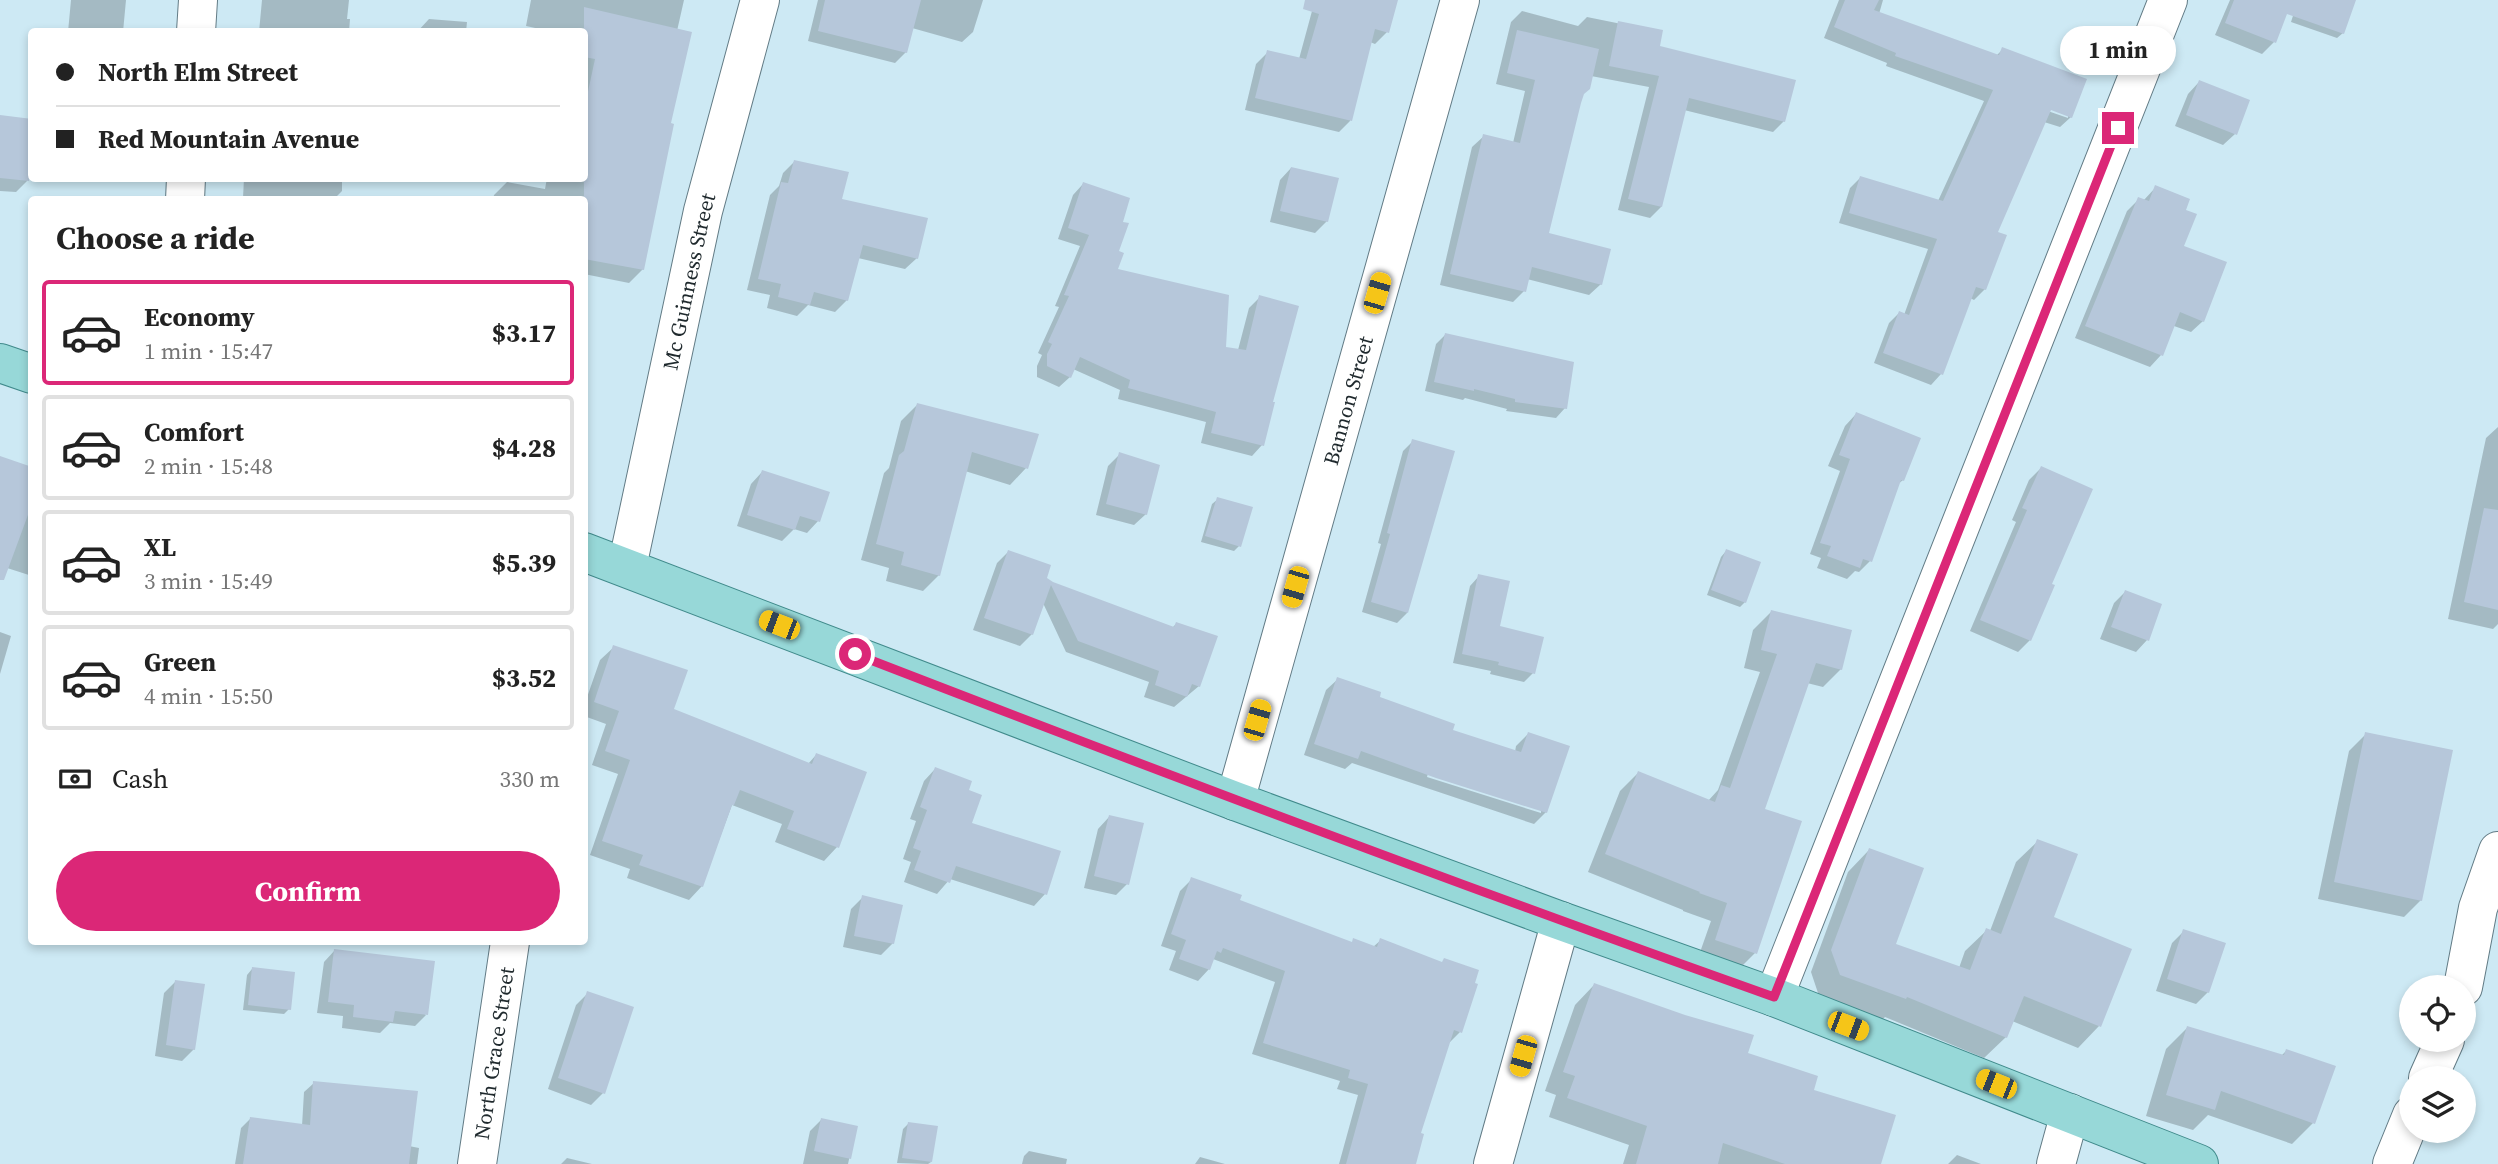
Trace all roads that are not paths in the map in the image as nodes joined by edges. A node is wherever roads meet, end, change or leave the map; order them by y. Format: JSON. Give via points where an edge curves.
{"nodes":[{"id":1,"x":198,"y":0,"type":"edge"},
{"id":2,"x":760,"y":0,"type":"edge"},
{"id":3,"x":1460,"y":0,"type":"edge"},
{"id":4,"x":2168,"y":0,"type":"edge"},
{"id":5,"x":196,"y":28,"type":"edge"},
{"id":6,"x":0,"y":363,"type":"edge"},
{"id":7,"x":28,"y":373,"type":"edge"},
{"id":8,"x":588,"y":561,"type":"edge"},
{"id":9,"x":627,"y":567,"type":"junction"},
{"id":10,"x":1235,"y":801,"type":"junction"},
{"id":11,"x":2498,"y":851,"type":"edge"},
{"id":12,"x":1560,"y":921,"type":"junction"},
{"id":13,"x":510,"y":945,"type":"edge"},
{"id":14,"x":2465,"y":975,"type":"edge"},
{"id":15,"x":1774,"y":997,"type":"junction"},
{"id":16,"x":2070,"y":1113,"type":"junction"},
{"id":17,"x":2401,"y":1143,"type":"edge"},
{"id":18,"x":477,"y":1164,"type":"edge"},
{"id":19,"x":1493,"y":1164,"type":"edge"},
{"id":20,"x":2056,"y":1164,"type":"edge"},
{"id":21,"x":2199,"y":1164,"type":"edge"},
{"id":22,"x":2392,"y":1164,"type":"edge"}],
"edges":[{"from":1,"to":5,"type":"street"},
{"from":2,"to":9,"type":"street","name":"Mc Guinness Street","via":[[703,211]]},
{"from":3,"to":10,"type":"street","name":"Bannon Street"},
{"from":4,"to":15,"type":"street"},
{"from":6,"to":7,"type":"main road"},
{"from":8,"to":9,"type":"main road"},
{"from":9,"to":10,"type":"main road"},
{"from":10,"to":12,"type":"main road"},
{"from":11,"to":14,"type":"street","via":[[2478,908]]},
{"from":12,"to":15,"type":"main road"},
{"from":12,"to":19,"type":"street"},
{"from":13,"to":18,"type":"street","name":"North Grace Street"},
{"from":15,"to":16,"type":"main road"},
{"from":16,"to":20,"type":"street"},
{"from":16,"to":21,"type":"main road"},
{"from":17,"to":22,"type":"street"}]}
